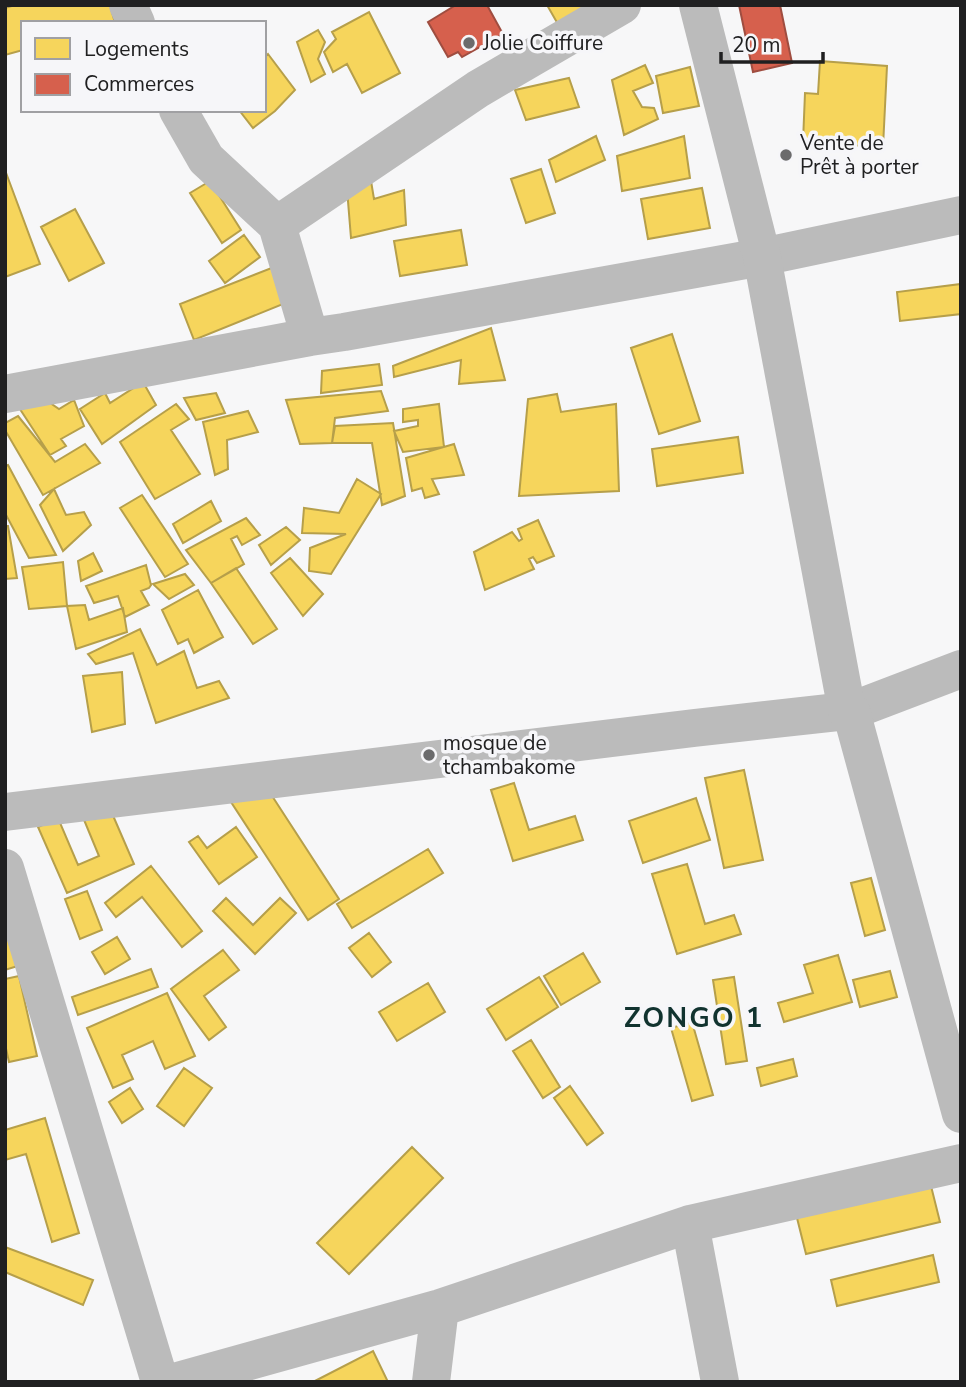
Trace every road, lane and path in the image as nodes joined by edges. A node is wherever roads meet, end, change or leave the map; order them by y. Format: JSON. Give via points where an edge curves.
{"nodes":[{"id":1,"x":128,"y":5,"type":"edge"},
{"id":2,"x":622,"y":5,"type":"edge"},
{"id":3,"x":698,"y":5,"type":"edge"},
{"id":4,"x":135,"y":21,"type":"edge"},
{"id":5,"x":178,"y":112,"type":"edge"},
{"id":6,"x":961,"y":215,"type":"edge"},
{"id":7,"x":277,"y":225,"type":"junction"},
{"id":8,"x":762,"y":257,"type":"junction"},
{"id":9,"x":310,"y":337,"type":"junction"},
{"id":10,"x":5,"y":394,"type":"edge"},
{"id":11,"x":961,"y":669,"type":"edge"},
{"id":12,"x":849,"y":711,"type":"junction"},
{"id":13,"x":5,"y":812,"type":"edge"},
{"id":14,"x":5,"y":868,"type":"edge"},
{"id":15,"x":961,"y":1114,"type":"edge"},
{"id":16,"x":961,"y":1163,"type":"edge"},
{"id":17,"x":691,"y":1224,"type":"junction"},
{"id":18,"x":440,"y":1308,"type":"junction"},
{"id":19,"x":160,"y":1382,"type":"edge"},
{"id":20,"x":174,"y":1382,"type":"edge"},
{"id":21,"x":431,"y":1382,"type":"edge"},
{"id":22,"x":720,"y":1382,"type":"edge"}],
"edges":[{"from":1,"to":4,"type":"street"},
{"from":2,"to":7,"type":"street","via":[[478,89]]},
{"from":3,"to":8,"type":"street"},
{"from":5,"to":7,"type":"street","via":[[206,159]]},
{"from":6,"to":8,"type":"street"},
{"from":7,"to":9,"type":"street"},
{"from":8,"to":9,"type":"street"},
{"from":8,"to":12,"type":"street"},
{"from":9,"to":10,"type":"street"},
{"from":11,"to":12,"type":"street"},
{"from":12,"to":13,"type":"street"},
{"from":12,"to":15,"type":"street"},
{"from":14,"to":19,"type":"street"},
{"from":16,"to":17,"type":"street"},
{"from":17,"to":18,"type":"street"},
{"from":17,"to":22,"type":"street"},
{"from":18,"to":20,"type":"street"},
{"from":18,"to":21,"type":"street"}]}
